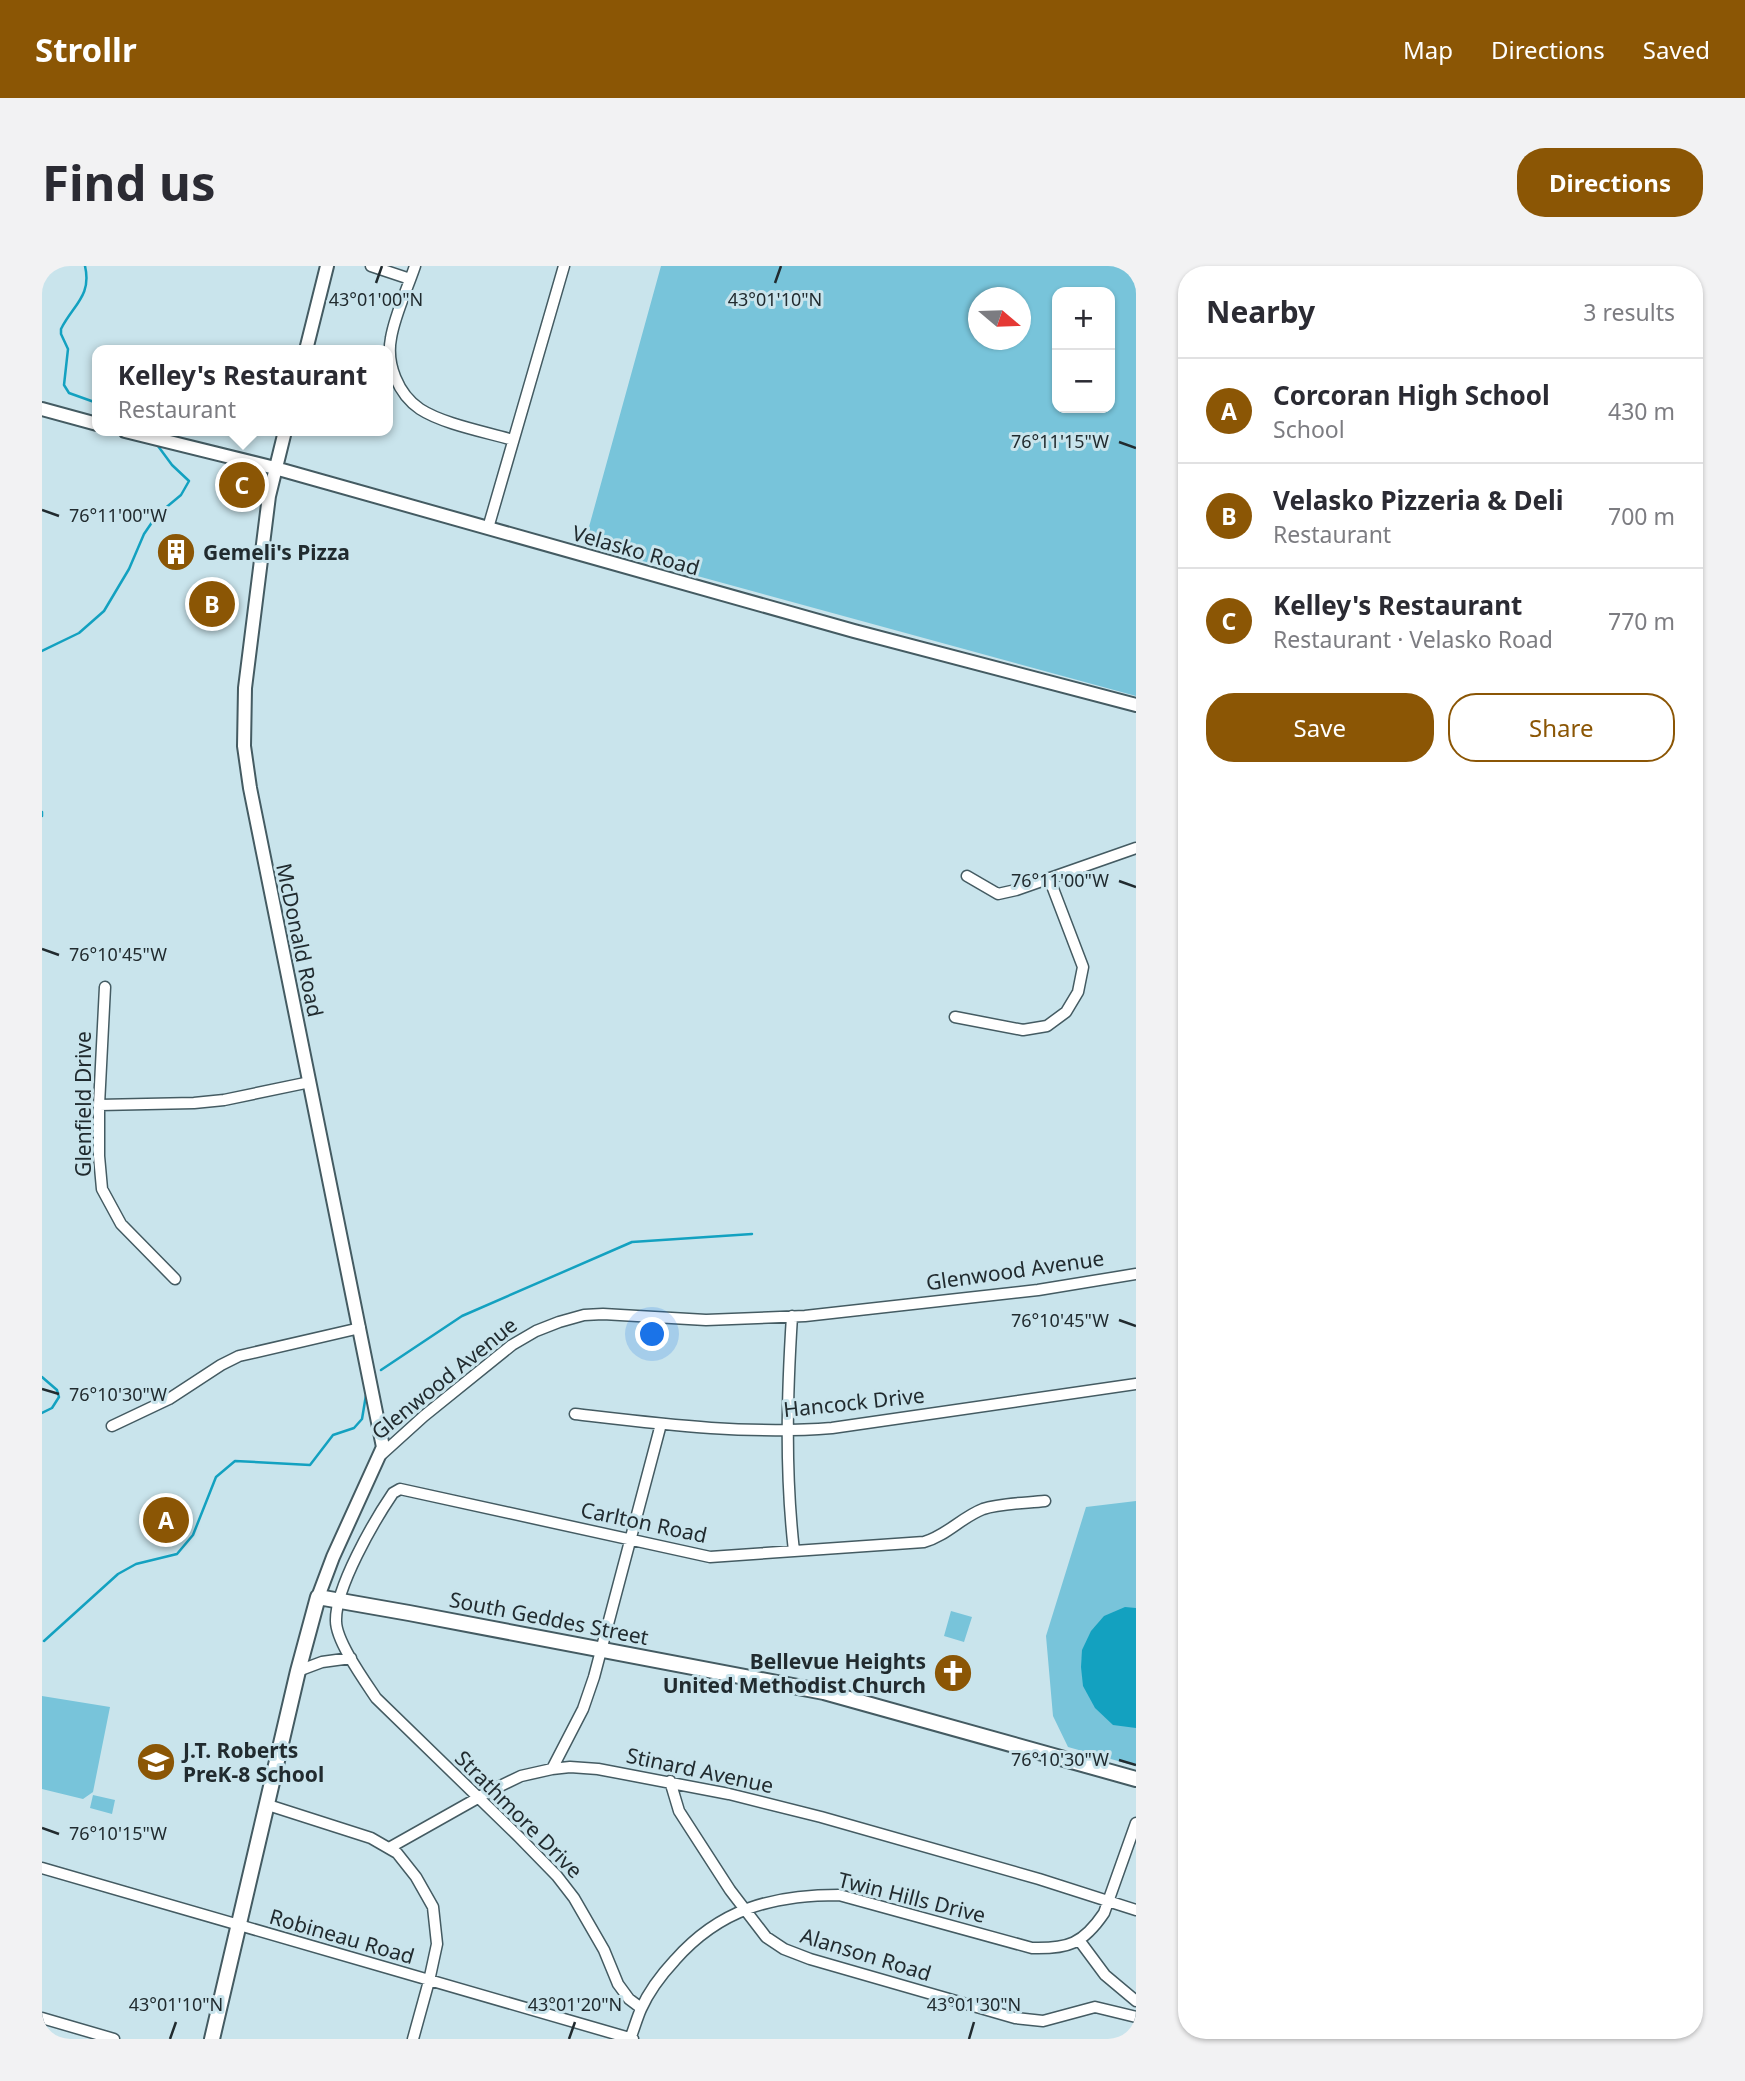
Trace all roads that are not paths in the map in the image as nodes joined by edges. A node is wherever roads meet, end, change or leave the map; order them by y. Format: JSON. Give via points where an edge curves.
{"nodes":[{"id":1,"x":327,"y":266,"type":"edge"},
{"id":2,"x":370,"y":266,"type":"edge"},
{"id":3,"x":415,"y":266,"type":"edge"},
{"id":4,"x":564,"y":266,"type":"edge"},
{"id":5,"x":410,"y":279,"type":"junction"},
{"id":6,"x":307,"y":345,"type":"edge"},
{"id":7,"x":390,"y":345,"type":"edge"},
{"id":8,"x":393,"y":372,"type":"edge"},
{"id":9,"x":42,"y":409,"type":"edge"},
{"id":10,"x":92,"y":423,"type":"edge"},
{"id":11,"x":145,"y":436,"type":"edge"},
{"id":12,"x":284,"y":436,"type":"edge"},
{"id":13,"x":513,"y":440,"type":"junction"},
{"id":14,"x":275,"y":468,"type":"junction"},
{"id":15,"x":488,"y":528,"type":"junction"},
{"id":16,"x":1136,"y":705,"type":"edge"},
{"id":17,"x":1136,"y":848,"type":"edge"},
{"id":18,"x":967,"y":876,"type":"dead end"},
{"id":19,"x":1049,"y":878,"type":"junction"},
{"id":20,"x":105,"y":987,"type":"dead end"},
{"id":21,"x":955,"y":1017,"type":"dead end"},
{"id":22,"x":310,"y":1083,"type":"junction"},
{"id":23,"x":99,"y":1105,"type":"junction"},
{"id":24,"x":1136,"y":1274,"type":"edge"},
{"id":25,"x":175,"y":1279,"type":"dead end"},
{"id":26,"x":792,"y":1316,"type":"junction"},
{"id":27,"x":360,"y":1328,"type":"junction"},
{"id":28,"x":1136,"y":1384,"type":"edge"},
{"id":29,"x":575,"y":1414,"type":"dead end"},
{"id":30,"x":661,"y":1424,"type":"junction"},
{"id":31,"x":112,"y":1426,"type":"dead end"},
{"id":32,"x":787,"y":1430,"type":"junction"},
{"id":33,"x":382,"y":1454,"type":"junction"},
{"id":34,"x":1045,"y":1501,"type":"dead end"},
{"id":35,"x":629,"y":1540,"type":"junction"},
{"id":36,"x":794,"y":1551,"type":"junction"},
{"id":37,"x":318,"y":1597,"type":"junction"},
{"id":38,"x":339,"y":1601,"type":"junction"},
{"id":39,"x":601,"y":1650,"type":"junction"},
{"id":40,"x":351,"y":1658,"type":"junction"},
{"id":41,"x":298,"y":1671,"type":"junction"},
{"id":42,"x":552,"y":1769,"type":"junction"},
{"id":43,"x":1136,"y":1779,"type":"edge"},
{"id":44,"x":670,"y":1781,"type":"junction"},
{"id":45,"x":478,"y":1798,"type":"junction"},
{"id":46,"x":268,"y":1805,"type":"junction"},
{"id":47,"x":1136,"y":1823,"type":"edge"},
{"id":48,"x":389,"y":1848,"type":"junction"},
{"id":49,"x":42,"y":1868,"type":"edge"},
{"id":50,"x":1109,"y":1901,"type":"junction"},
{"id":51,"x":745,"y":1909,"type":"junction"},
{"id":52,"x":1136,"y":1910,"type":"edge"},
{"id":53,"x":238,"y":1926,"type":"junction"},
{"id":54,"x":1079,"y":1940,"type":"junction"},
{"id":55,"x":429,"y":1982,"type":"junction"},
{"id":56,"x":1136,"y":2001,"type":"edge"},
{"id":57,"x":641,"y":2008,"type":"junction"},
{"id":58,"x":1136,"y":2017,"type":"edge"},
{"id":59,"x":42,"y":2018,"type":"edge"},
{"id":60,"x":114,"y":2039,"type":"edge"},
{"id":61,"x":212,"y":2039,"type":"edge"},
{"id":62,"x":413,"y":2039,"type":"edge"},
{"id":63,"x":631,"y":2039,"type":"edge"}],
"edges":[{"from":1,"to":6,"type":"street"},
{"from":2,"to":5,"type":"street"},
{"from":3,"to":5,"type":"street"},
{"from":4,"to":13,"type":"street"},
{"from":5,"to":7,"type":"street"},
{"from":8,"to":13,"type":"street","via":[[419,408]]},
{"from":9,"to":10,"type":"street"},
{"from":11,"to":14,"type":"street","name":"Velasko Road"},
{"from":12,"to":14,"type":"street","name":"McDonald Road"},
{"from":13,"to":15,"type":"street"},
{"from":14,"to":15,"type":"street","name":"Velasko Road"},
{"from":14,"to":22,"type":"street","name":"McDonald Road","via":[[252,623],[244,746]]},
{"from":15,"to":16,"type":"street","name":"Velasko Road"},
{"from":17,"to":19,"type":"street"},
{"from":18,"to":19,"type":"street","via":[[998,894]]},
{"from":19,"to":21,"type":"street","via":[[1083,967],[1078,992],[1066,1012],[1047,1026],[1023,1030]]},
{"from":20,"to":23,"type":"street","name":"Glenfield Drive"},
{"from":22,"to":23,"type":"street","via":[[224,1100]]},
{"from":22,"to":27,"type":"street","name":"McDonald Road"},
{"from":23,"to":25,"type":"street","name":"Glenfield Drive","via":[[102,1189],[121,1224]]},
{"from":24,"to":26,"type":"street","name":"Glenwood Avenue","via":[[1038,1290]]},
{"from":26,"to":32,"type":"street"},
{"from":26,"to":33,"type":"street","name":"Glenwood Avenue","via":[[706,1320],[603,1314],[559,1322],[512,1345]]},
{"from":27,"to":31,"type":"street","via":[[239,1356],[169,1399]]},
{"from":27,"to":33,"type":"street","name":"McDonald Road"},
{"from":28,"to":32,"type":"street","name":"Hancock Drive","via":[[832,1428]]},
{"from":29,"to":30,"type":"street","name":"Hancock Drive"},
{"from":30,"to":32,"type":"street","name":"Hancock Drive"},
{"from":30,"to":35,"type":"street"},
{"from":32,"to":36,"type":"street"},
{"from":33,"to":37,"type":"street","name":"Glenwood Avenue"},
{"from":34,"to":36,"type":"street","name":"Carlton Road","via":[[986,1508],[924,1542]]},
{"from":35,"to":36,"type":"street","name":"Carlton Road","via":[[710,1557]]},
{"from":35,"to":38,"type":"street","name":"Carlton Road","via":[[400,1489],[393,1493],[367,1538]]},
{"from":35,"to":39,"type":"street"},
{"from":37,"to":38,"type":"main road","name":"South Geddes Street"},
{"from":37,"to":41,"type":"main road","name":"Glenwood Avenue"},
{"from":38,"to":39,"type":"main road","name":"South Geddes Street"},
{"from":38,"to":40,"type":"street","name":"Strathmore Drive","via":[[338,1633]]},
{"from":39,"to":42,"type":"street","via":[[583,1709]]},
{"from":39,"to":43,"type":"main road","name":"South Geddes Street","via":[[824,1692]]},
{"from":40,"to":41,"type":"street"},
{"from":40,"to":45,"type":"street","name":"Strathmore Drive","via":[[376,1698]]},
{"from":41,"to":46,"type":"main road","name":"Glenwood Avenue"},
{"from":42,"to":44,"type":"street","name":"Stinard Avenue","via":[[598,1769]]},
{"from":42,"to":45,"type":"street","name":"Stinard Avenue","via":[[521,1776]]},
{"from":44,"to":50,"type":"street","name":"Stinard Avenue","via":[[821,1817]]},
{"from":44,"to":51,"type":"street","name":"Alanson Road","via":[[680,1811]]},
{"from":45,"to":48,"type":"street","name":"Stinard Avenue"},
{"from":45,"to":57,"type":"street","name":"Strathmore Drive","via":[[574,1898],[618,1984]]},
{"from":46,"to":48,"type":"street"},
{"from":46,"to":53,"type":"main road","name":"Glenwood Avenue"},
{"from":47,"to":50,"type":"street"},
{"from":48,"to":55,"type":"street","via":[[416,1877],[433,1907],[437,1944]]},
{"from":49,"to":53,"type":"street","name":"Robineau Road"},
{"from":50,"to":52,"type":"street","name":"Stinard Avenue"},
{"from":50,"to":54,"type":"street","via":[[1097,1924]]},
{"from":51,"to":54,"type":"street","name":"Twin Hills Drive","via":[[781,1898],[839,1895],[1032,1948],[1066,1947]]},
{"from":51,"to":57,"type":"street","name":"Twin Hills Drive","via":[[710,1927],[686,1947]]},
{"from":51,"to":58,"type":"street","name":"Alanson Road","via":[[766,1937],[784,1949],[1015,2018],[1043,2021],[1095,2007]]},
{"from":53,"to":55,"type":"street","name":"Robineau Road"},
{"from":53,"to":61,"type":"main road","name":"Glenwood Avenue"},
{"from":54,"to":56,"type":"street","via":[[1105,1975]]},
{"from":55,"to":62,"type":"street"},
{"from":55,"to":63,"type":"street","name":"Robineau Road"},
{"from":57,"to":63,"type":"street","name":"Twin Hills Drive"},
{"from":59,"to":60,"type":"street"}]}
